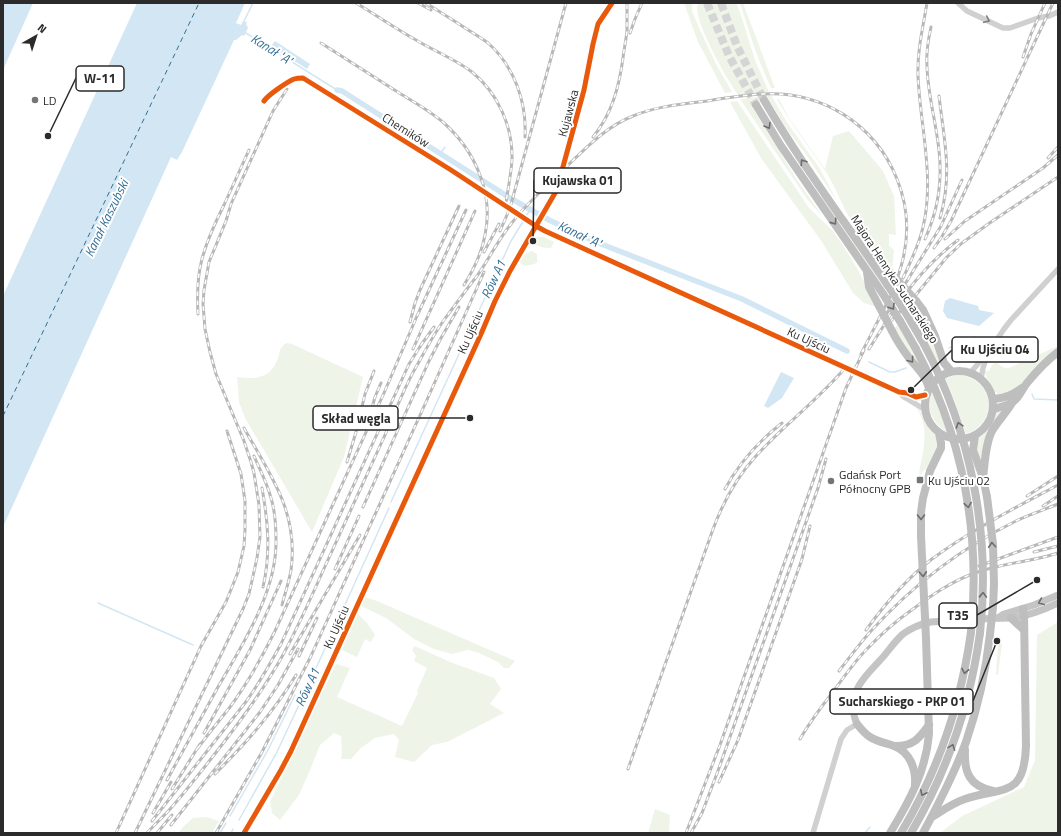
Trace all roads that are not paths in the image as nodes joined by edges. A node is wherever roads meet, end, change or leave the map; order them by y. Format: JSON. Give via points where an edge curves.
{"nodes":[{"id":1,"x":612,"y":3,"type":"edge"},
{"id":2,"x":958,"y":3,"type":"edge"},
{"id":3,"x":1058,"y":12,"type":"edge"},
{"id":4,"x":764,"y":100,"type":"tunnel mouth"},
{"id":5,"x":264,"y":101,"type":"dead end"},
{"id":6,"x":756,"y":105,"type":"tunnel mouth"},
{"id":7,"x":536,"y":226,"type":"junction"},
{"id":8,"x":867,"y":254,"type":"junction"},
{"id":9,"x":1058,"y":269,"type":"edge"},
{"id":10,"x":866,"y":270,"type":"junction"},
{"id":11,"x":989,"y":351,"type":"junction"},
{"id":12,"x":1058,"y":352,"type":"edge"},
{"id":13,"x":952,"y":371,"type":"junction"},
{"id":14,"x":971,"y":372,"type":"junction"},
{"id":15,"x":981,"y":379,"type":"junction"},
{"id":16,"x":1026,"y":385,"type":"junction"},
{"id":17,"x":899,"y":392,"type":"junction"},
{"id":18,"x":927,"y":392,"type":"junction"},
{"id":19,"x":993,"y":398,"type":"junction"},
{"id":20,"x":1013,"y":402,"type":"junction"},
{"id":21,"x":924,"y":409,"type":"junction"},
{"id":22,"x":993,"y":409,"type":"junction"},
{"id":23,"x":939,"y":433,"type":"junction"},
{"id":24,"x":975,"y":436,"type":"junction"},
{"id":25,"x":983,"y":478,"type":"junction"},
{"id":26,"x":1058,"y":595,"type":"edge"},
{"id":27,"x":1058,"y":603,"type":"edge"},
{"id":28,"x":1023,"y":612,"type":"junction"},
{"id":29,"x":998,"y":618,"type":"junction"},
{"id":30,"x":1011,"y":618,"type":"junction"},
{"id":31,"x":1024,"y":630,"type":"junction"},
{"id":32,"x":857,"y":724,"type":"junction"},
{"id":33,"x":929,"y":725,"type":"junction"},
{"id":34,"x":966,"y":743,"type":"junction"},
{"id":35,"x":896,"y":746,"type":"junction"},
{"id":36,"x":915,"y":787,"type":"junction"},
{"id":37,"x":996,"y":791,"type":"junction"},
{"id":38,"x":932,"y":817,"type":"junction"},
{"id":39,"x":244,"y":833,"type":"edge"},
{"id":40,"x":814,"y":833,"type":"edge"},
{"id":41,"x":890,"y":833,"type":"edge"},
{"id":42,"x":901,"y":833,"type":"edge"},
{"id":43,"x":911,"y":833,"type":"edge"},
{"id":44,"x":923,"y":833,"type":"edge"}],
"edges":[{"from":1,"to":7,"type":"street","name":"Kujawska","via":[[598,24],[584,90],[558,185]]},
{"from":2,"to":3,"type":"street","one_way":true,"via":[[967,11],[1003,28]]},
{"from":8,"to":4,"type":"highway","name":"Majora Henryka Sucharskiego","one_way":true,"via":[[793,147]]},
{"from":5,"to":7,"type":"street","name":"Chemików","via":[[295,78],[304,78]]},
{"from":6,"to":10,"type":"highway","name":"Majora Henryka Sucharskiego","one_way":true},
{"from":7,"to":17,"type":"street","name":"Ku Ujściu","bridge":true},
{"from":7,"to":39,"type":"street","name":"Ku Ujściu","via":[[495,301],[291,751]]},
{"from":8,"to":13,"type":"highway","bridge":true,"via":[[886,268],[916,301],[935,336],[944,363]]},
{"from":43,"to":8,"type":"highway","name":"Majora Henryka Sucharskiego","one_way":true,"bridge":true,"via":[[940,779],[963,717],[972,680],[982,609],[981,531],[962,437],[940,377],[924,344]]},
{"from":9,"to":11,"type":"street","via":[[1011,320]]},
{"from":10,"to":18,"type":"highway","one_way":true,"bridge":true,"via":[[869,287],[892,331],[925,378]]},
{"from":10,"to":42,"type":"highway","name":"Majora Henryka Sucharskiego","one_way":true,"bridge":true,"via":[[916,349],[944,410],[966,489],[974,561],[971,632],[960,692],[944,744]]},
{"from":11,"to":14,"type":"street"},
{"from":11,"to":15,"type":"street"},
{"from":12,"to":16,"type":"highway"},
{"from":13,"to":14,"type":"highway"},
{"from":13,"to":18,"type":"highway","via":[[937,378]]},
{"from":14,"to":15,"type":"highway"},
{"from":15,"to":19,"type":"highway"},
{"from":16,"to":19,"type":"highway","via":[[1006,397]]},
{"from":16,"to":20,"type":"highway"},
{"from":17,"to":18,"type":"street","name":"Ku Ujściu","via":[[916,397]]},
{"from":17,"to":21,"type":"street","name":"Ku Ujściu","via":[[904,398]]},
{"from":18,"to":21,"type":"highway"},
{"from":19,"to":22,"type":"highway"},
{"from":20,"to":22,"type":"highway"},
{"from":20,"to":25,"type":"highway","via":[[992,432],[987,444]]},
{"from":21,"to":23,"type":"highway","via":[[932,426]]},
{"from":22,"to":24,"type":"highway","via":[[985,427]]},
{"from":23,"to":24,"type":"highway","via":[[957,439]]},
{"from":23,"to":33,"type":"highway","one_way":true,"bridge":true,"via":[[941,448],[930,471],[921,512]]},
{"from":24,"to":25,"type":"highway","via":[[973,450]]},
{"from":34,"to":25,"type":"highway","one_way":true,"bridge":true,"via":[[987,660],[993,607],[992,544]]},
{"from":26,"to":28,"type":"main road","one_way":true},
{"from":27,"to":28,"type":"main road","via":[[1035,612]]},
{"from":28,"to":29,"type":"main road","via":[[1004,614]]},
{"from":28,"to":30,"type":"main road"},
{"from":28,"to":31,"type":"highway"},
{"from":29,"to":30,"type":"main road"},
{"from":29,"to":32,"type":"main road","via":[[927,623],[903,635],[857,689],[853,708]]},
{"from":30,"to":31,"type":"highway"},
{"from":31,"to":37,"type":"highway","via":[[1025,764],[1016,782],[1006,789]]},
{"from":32,"to":35,"type":"highway","via":[[871,738]]},
{"from":32,"to":40,"type":"street","via":[[847,730],[841,739]]},
{"from":33,"to":35,"type":"highway","via":[[914,742]]},
{"from":33,"to":36,"type":"highway","via":[[926,759]]},
{"from":34,"to":37,"type":"highway","via":[[965,762],[971,779],[980,787]]},
{"from":34,"to":38,"type":"highway"},
{"from":35,"to":36,"type":"highway","via":[[912,764],[916,776]]},
{"from":36,"to":41,"type":"highway"},
{"from":37,"to":38,"type":"highway","via":[[956,802]]},
{"from":38,"to":44,"type":"highway"}]}
